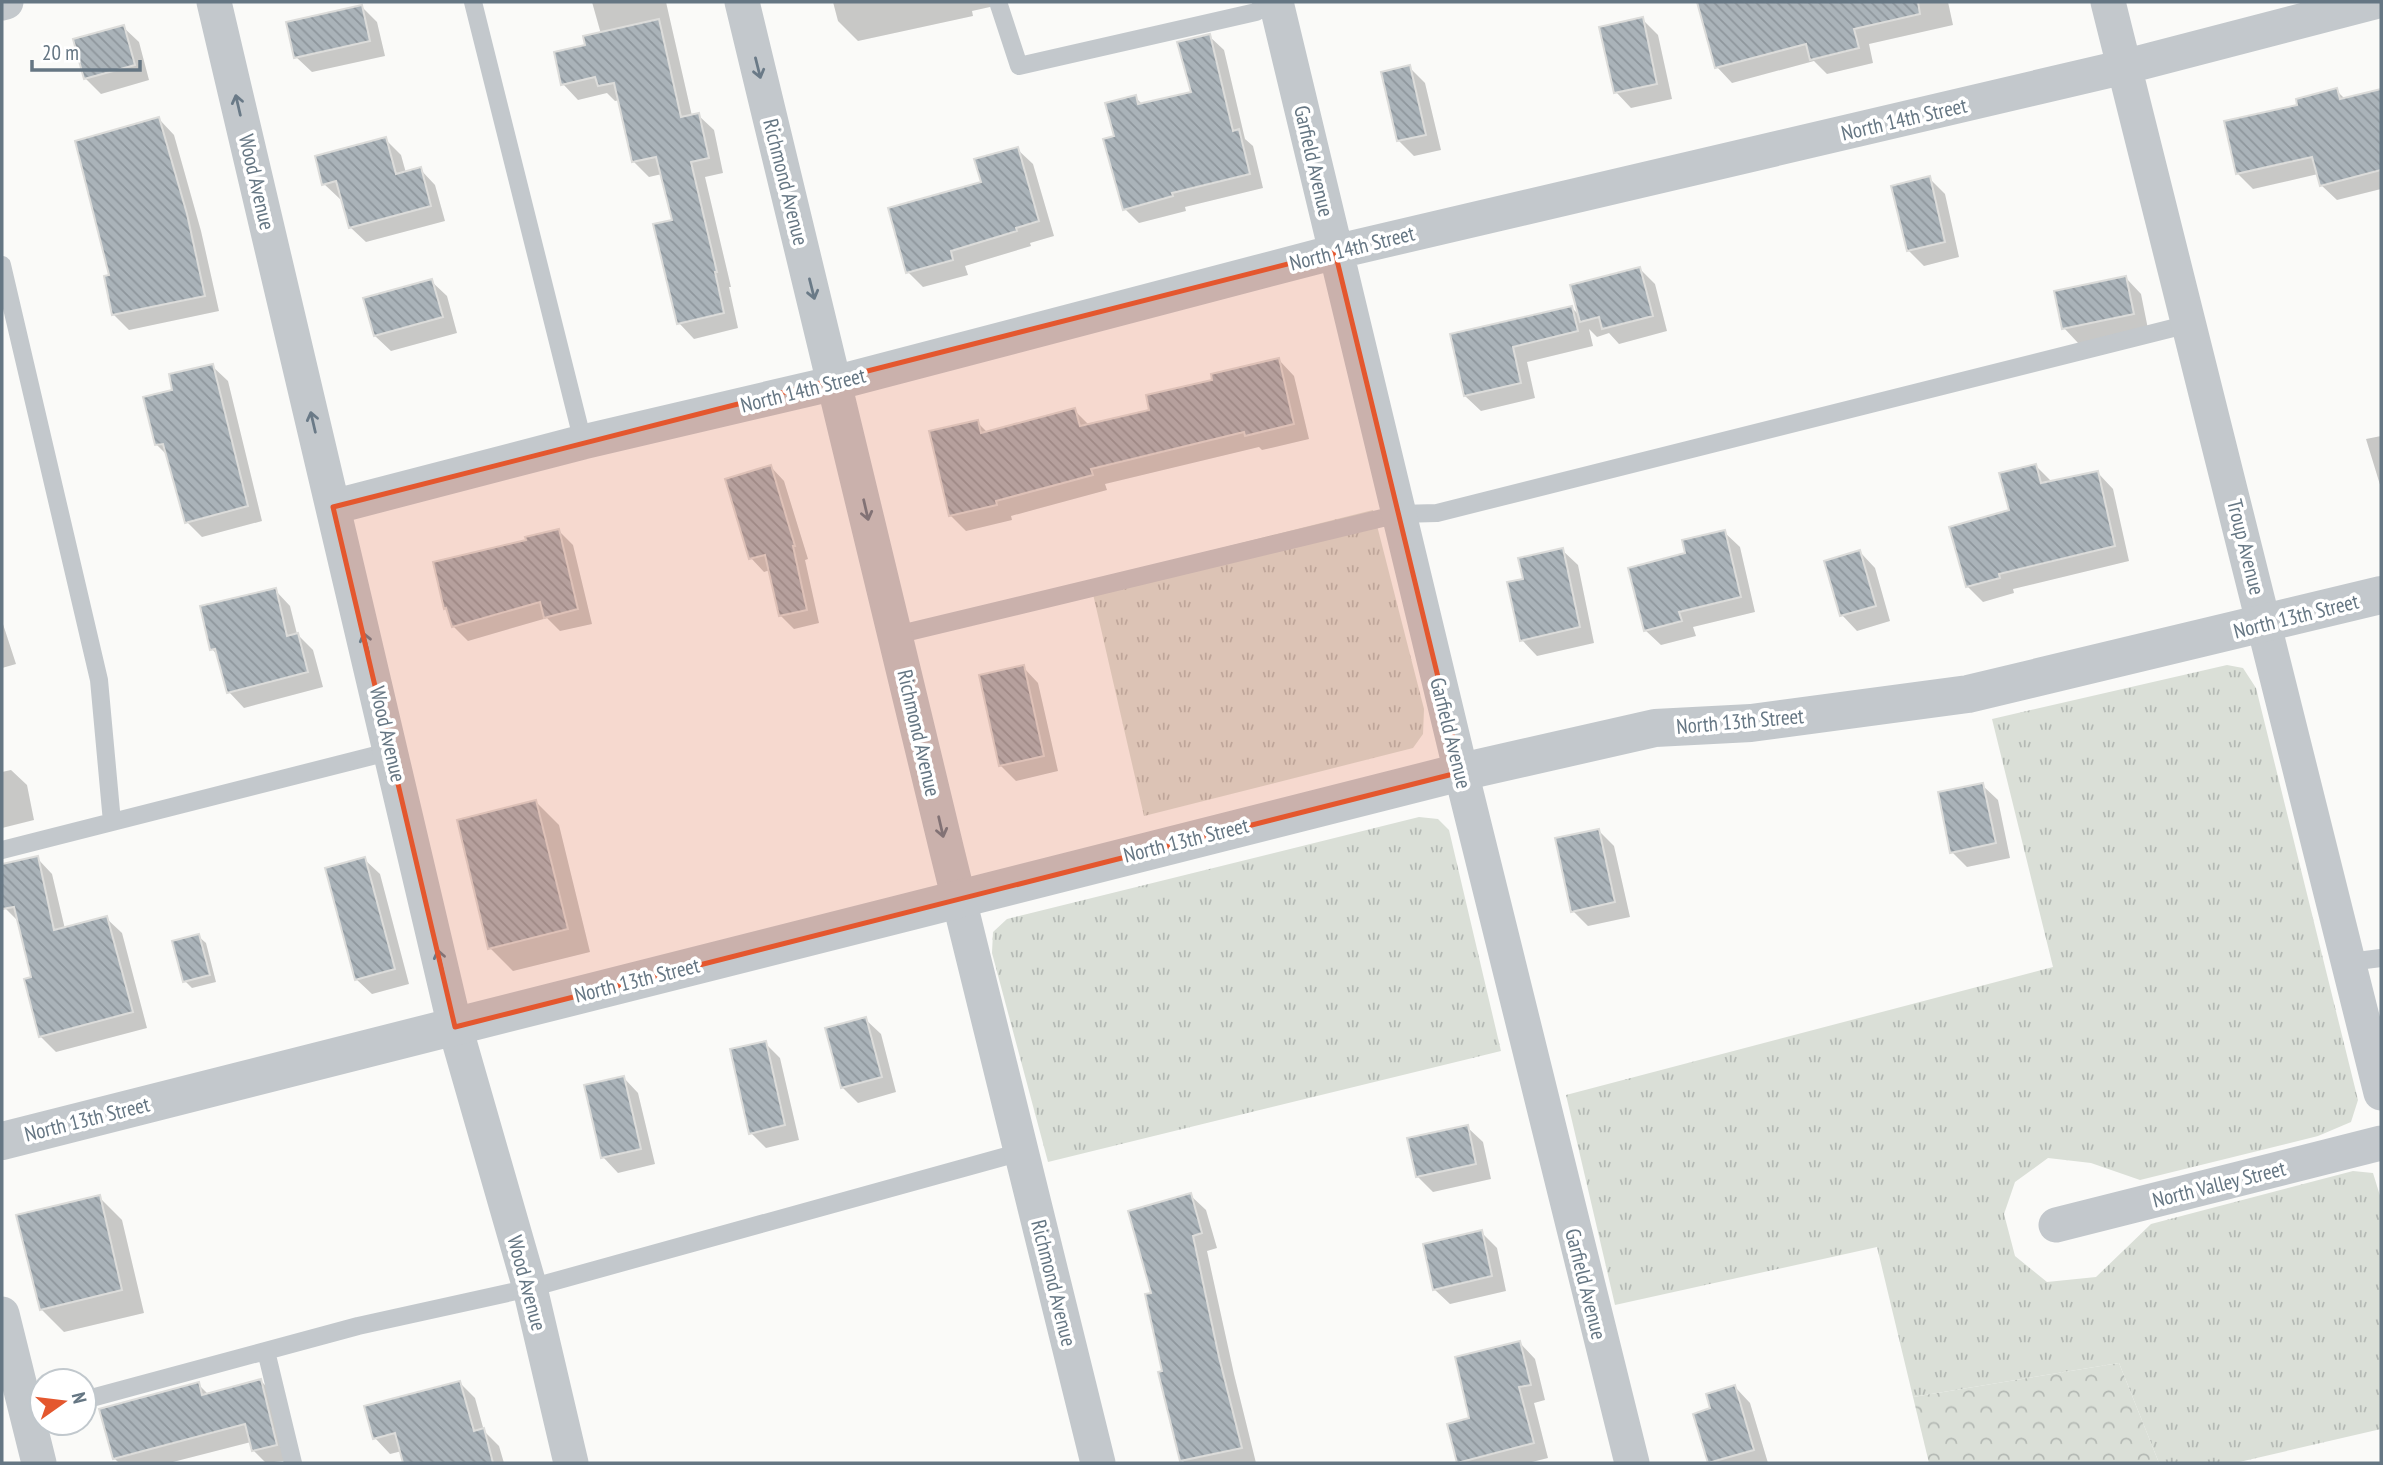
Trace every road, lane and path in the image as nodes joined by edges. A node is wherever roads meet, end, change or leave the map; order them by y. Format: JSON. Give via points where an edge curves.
{"nodes":[{"id":1,"x":214,"y":2,"type":"edge"},
{"id":2,"x":473,"y":2,"type":"edge"},
{"id":3,"x":742,"y":2,"type":"edge"},
{"id":4,"x":998,"y":2,"type":"edge"},
{"id":5,"x":1267,"y":2,"type":"edge"},
{"id":6,"x":1276,"y":2,"type":"edge"},
{"id":7,"x":2108,"y":2,"type":"edge"},
{"id":8,"x":2374,"y":2,"type":"edge"},
{"id":9,"x":2124,"y":67,"type":"junction"},
{"id":10,"x":1335,"y":251,"type":"junction"},
{"id":11,"x":2,"y":265,"type":"edge"},
{"id":12,"x":2189,"y":324,"type":"junction"},
{"id":13,"x":835,"y":383,"type":"junction"},
{"id":14,"x":583,"y":442,"type":"junction"},
{"id":15,"x":333,"y":507,"type":"junction"},
{"id":16,"x":1399,"y":514,"type":"junction"},
{"id":17,"x":2381,"y":595,"type":"edge"},
{"id":18,"x":2265,"y":623,"type":"junction"},
{"id":19,"x":896,"y":635,"type":"junction"},
{"id":20,"x":392,"y":751,"type":"junction"},
{"id":21,"x":1461,"y":772,"type":"junction"},
{"id":22,"x":112,"y":822,"type":"junction"},
{"id":23,"x":2,"y":850,"type":"edge"},
{"id":24,"x":959,"y":897,"type":"junction"},
{"id":25,"x":2365,"y":960,"type":"edge"},
{"id":26,"x":455,"y":1027,"type":"junction"},
{"id":27,"x":2381,"y":1093,"type":"edge"},
{"id":28,"x":2,"y":1141,"type":"edge"},
{"id":29,"x":2381,"y":1143,"type":"edge"},
{"id":30,"x":1021,"y":1152,"type":"junction"},
{"id":31,"x":2056,"y":1225,"type":"dead end"},
{"id":32,"x":530,"y":1288,"type":"junction"},
{"id":33,"x":2,"y":1314,"type":"edge"},
{"id":34,"x":266,"y":1351,"type":"junction"},
{"id":35,"x":28,"y":1392,"type":"edge"},
{"id":36,"x":98,"y":1396,"type":"edge"},
{"id":37,"x":37,"y":1437,"type":"edge"},
{"id":38,"x":39,"y":1463,"type":"edge"},
{"id":39,"x":293,"y":1463,"type":"edge"},
{"id":40,"x":571,"y":1463,"type":"edge"},
{"id":41,"x":1098,"y":1463,"type":"edge"},
{"id":42,"x":1632,"y":1463,"type":"edge"}],
"edges":[{"from":15,"to":1,"type":"street","name":"Wood Avenue","one_way":true},
{"from":2,"to":14,"type":"lane"},
{"from":3,"to":13,"type":"street","name":"Richmond Avenue","one_way":true},
{"from":4,"to":5,"type":"lane","via":[[1019,66],[1256,12]]},
{"from":6,"to":10,"type":"street","name":"Garfield Avenue"},
{"from":7,"to":9,"type":"street","name":"Troup Avenue"},
{"from":8,"to":9,"type":"street","name":"North 14th Street"},
{"from":9,"to":10,"type":"street","name":"North 14th Street"},
{"from":9,"to":12,"type":"street","name":"Troup Avenue"},
{"from":10,"to":13,"type":"street","name":"North 14th Street"},
{"from":10,"to":16,"type":"street","name":"Garfield Avenue"},
{"from":11,"to":22,"type":"lane","via":[[99,680]]},
{"from":12,"to":16,"type":"lane","via":[[1437,513]]},
{"from":12,"to":18,"type":"street","name":"Troup Avenue"},
{"from":13,"to":14,"type":"street","name":"North 14th Street"},
{"from":13,"to":19,"type":"street","name":"Richmond Avenue","one_way":true},
{"from":14,"to":15,"type":"street","name":"North 14th Street"},
{"from":20,"to":15,"type":"street","name":"Wood Avenue","one_way":true},
{"from":16,"to":19,"type":"lane"},
{"from":16,"to":21,"type":"street","name":"Garfield Avenue"},
{"from":17,"to":18,"type":"street","name":"North 13th Street"},
{"from":18,"to":21,"type":"street","name":"North 13th Street","via":[[1968,694],[1751,723],[1655,728]]},
{"from":18,"to":25,"type":"street","name":"Troup Avenue"},
{"from":19,"to":24,"type":"street","name":"Richmond Avenue","one_way":true},
{"from":20,"to":22,"type":"lane"},
{"from":26,"to":20,"type":"street","name":"Wood Avenue","one_way":true},
{"from":21,"to":24,"type":"street","name":"North 13th Street"},
{"from":21,"to":42,"type":"street","name":"Garfield Avenue"},
{"from":22,"to":23,"type":"lane"},
{"from":24,"to":26,"type":"street","name":"North 13th Street"},
{"from":24,"to":30,"type":"street","name":"Richmond Avenue"},
{"from":25,"to":27,"type":"street","name":"Troup Avenue"},
{"from":26,"to":28,"type":"street","name":"North 13th Street"},
{"from":26,"to":32,"type":"street","name":"Wood Avenue"},
{"from":29,"to":31,"type":"street","name":"North Valley Street"},
{"from":30,"to":32,"type":"lane"},
{"from":30,"to":41,"type":"street","name":"Richmond Avenue"},
{"from":32,"to":34,"type":"lane"},
{"from":32,"to":40,"type":"street","name":"Wood Avenue"},
{"from":33,"to":35,"type":"street"},
{"from":34,"to":36,"type":"lane"},
{"from":34,"to":39,"type":"lane"},
{"from":37,"to":38,"type":"street"}]}
